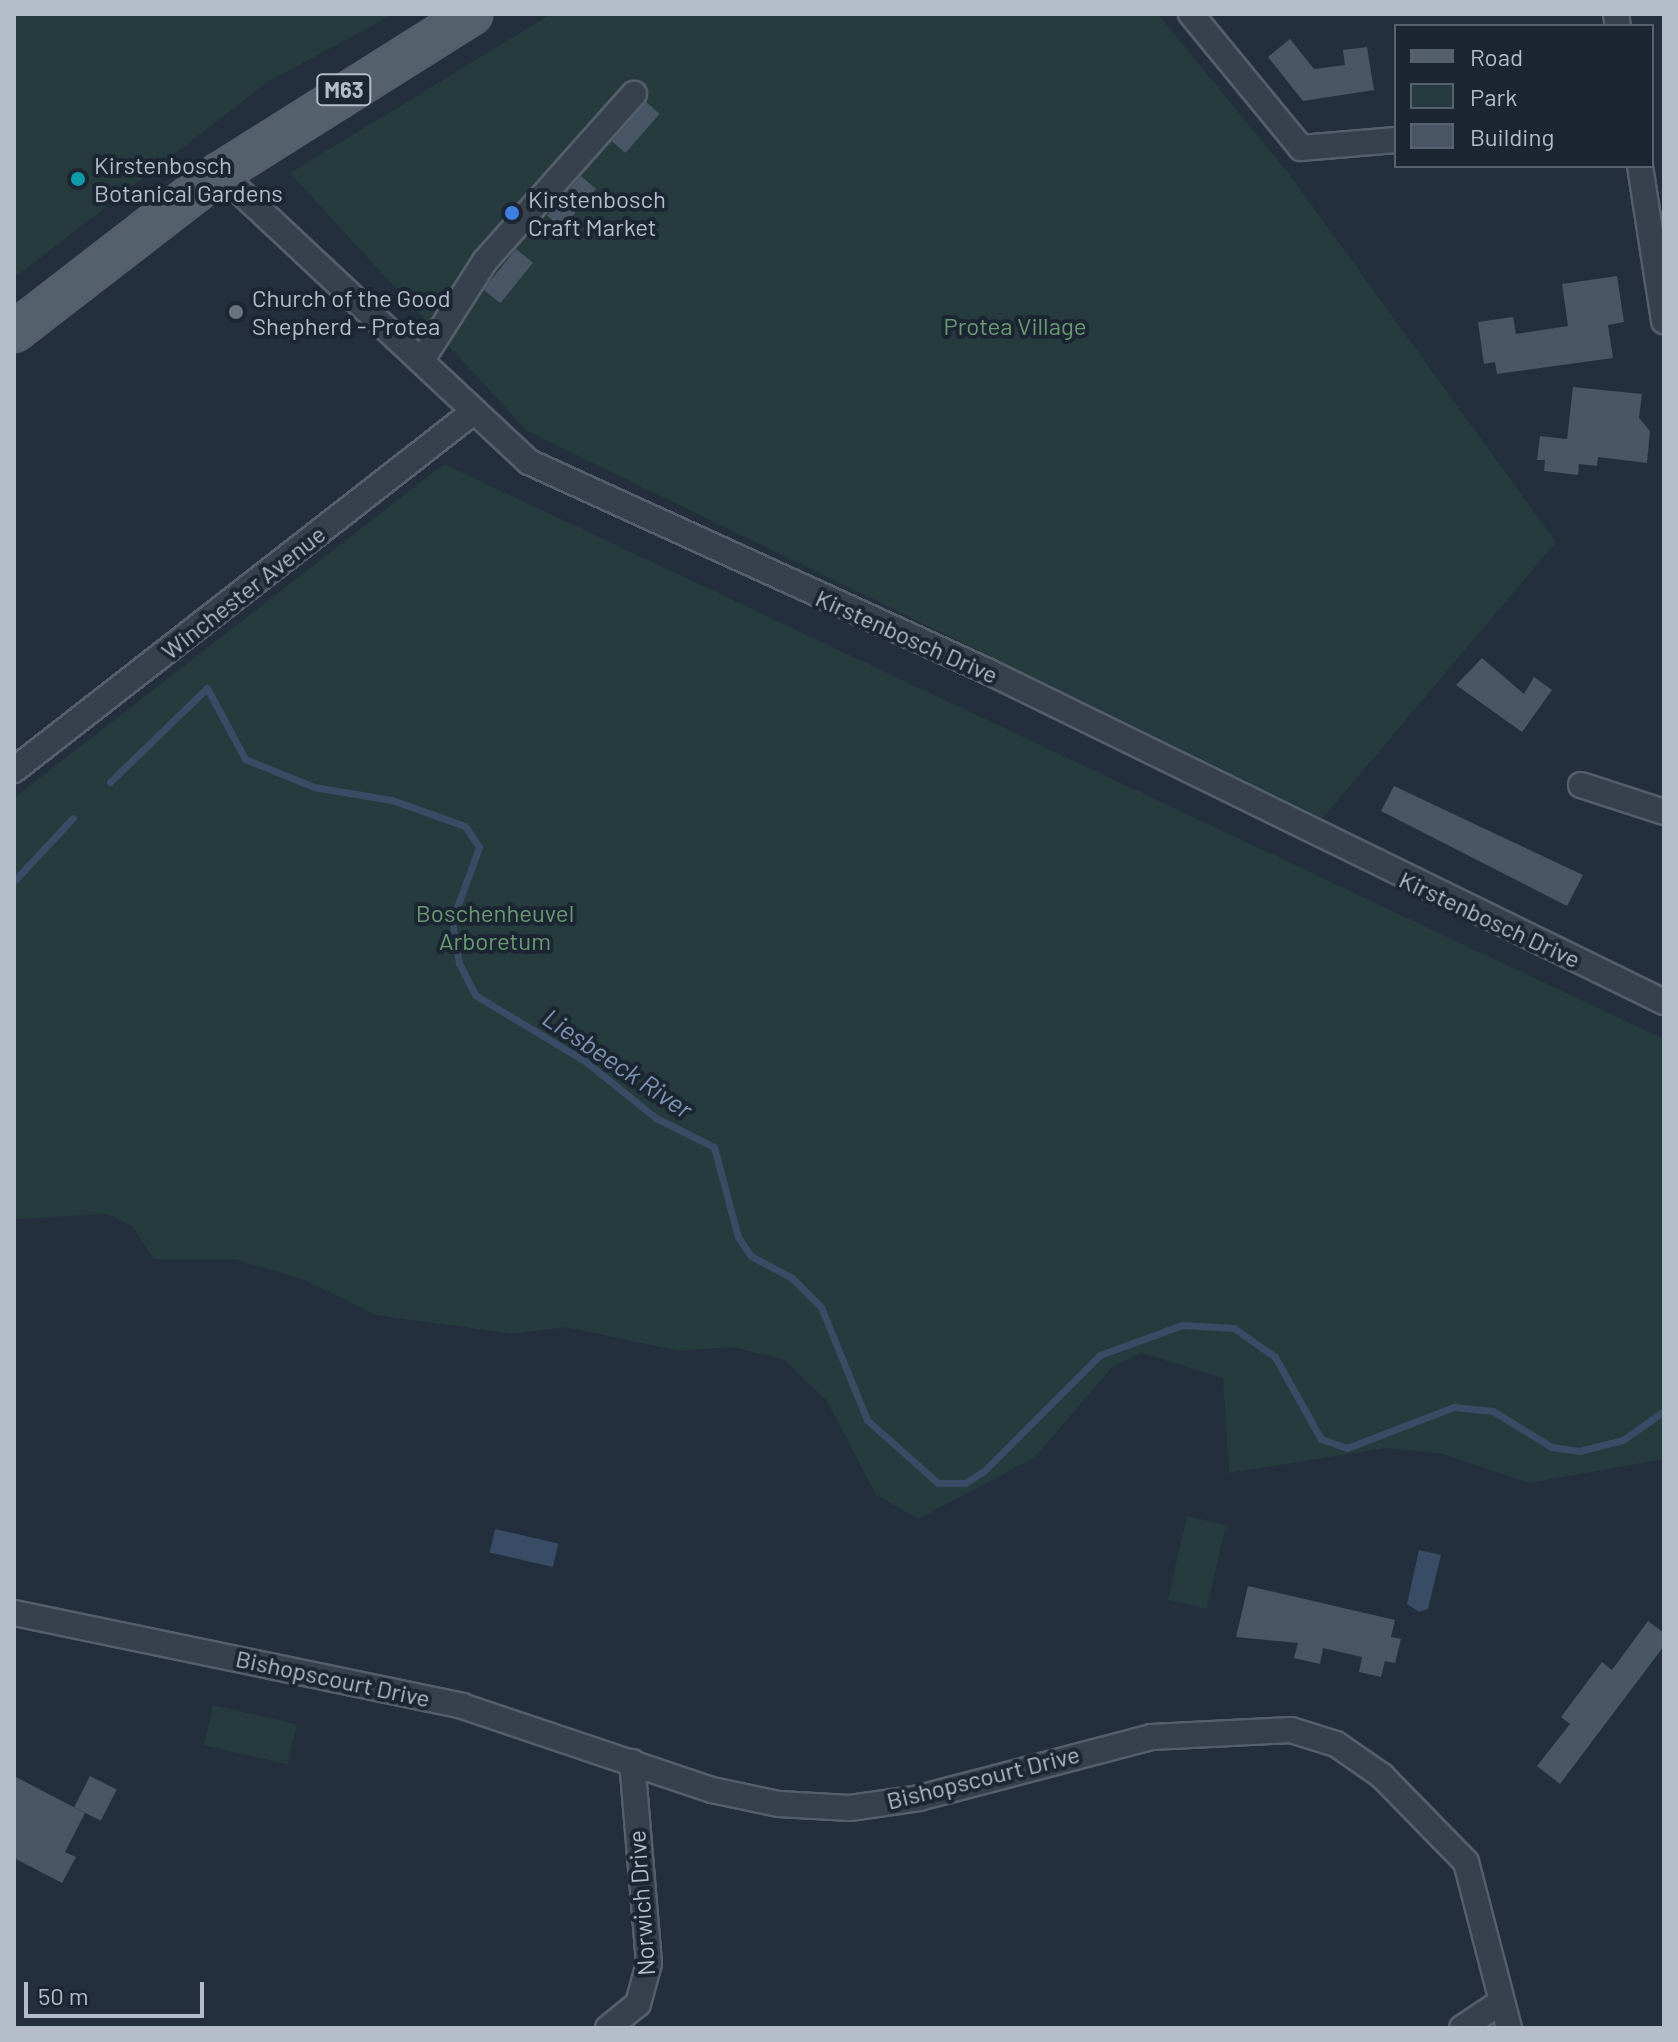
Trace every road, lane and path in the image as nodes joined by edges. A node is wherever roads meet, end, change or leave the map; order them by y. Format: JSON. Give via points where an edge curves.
{"nodes":[{"id":1,"x":472,"y":14,"type":"edge"},
{"id":2,"x":1191,"y":14,"type":"edge"},
{"id":3,"x":634,"y":94,"type":"dead end"},
{"id":4,"x":1394,"y":140,"type":"edge"},
{"id":5,"x":1640,"y":168,"type":"edge"},
{"id":6,"x":220,"y":173,"type":"junction"},
{"id":7,"x":1664,"y":321,"type":"edge"},
{"id":8,"x":14,"y":332,"type":"edge"},
{"id":9,"x":423,"y":358,"type":"junction"},
{"id":10,"x":472,"y":413,"type":"junction"},
{"id":11,"x":14,"y":770,"type":"edge"},
{"id":12,"x":1581,"y":785,"type":"dead end"},
{"id":13,"x":1664,"y":812,"type":"edge"},
{"id":14,"x":1664,"y":1002,"type":"edge"},
{"id":15,"x":14,"y":1613,"type":"edge"},
{"id":16,"x":632,"y":1762,"type":"junction"},
{"id":17,"x":1498,"y":2004,"type":"junction"},
{"id":18,"x":608,"y":2028,"type":"edge"},
{"id":19,"x":1462,"y":2028,"type":"edge"},
{"id":20,"x":1509,"y":2028,"type":"edge"}],
"edges":[{"from":1,"to":6,"type":"main road","number":"M63"},
{"from":2,"to":4,"type":"street","via":[[1301,148]]},
{"from":3,"to":9,"type":"street","via":[[485,261]]},
{"from":5,"to":7,"type":"street"},
{"from":6,"to":8,"type":"main road","number":"M63"},
{"from":6,"to":9,"type":"street","name":"Kirstenbosch Drive"},
{"from":9,"to":10,"type":"street","name":"Kirstenbosch Drive"},
{"from":10,"to":11,"type":"street","name":"Winchester Avenue"},
{"from":10,"to":14,"type":"street","name":"Kirstenbosch Drive","via":[[529,462],[604,502],[987,671]]},
{"from":12,"to":13,"type":"street"},
{"from":15,"to":16,"type":"street","name":"Bishopscourt Drive","via":[[462,1706]]},
{"from":16,"to":17,"type":"street","name":"Bishopscourt Drive","via":[[724,1793],[850,1808],[919,1798],[1151,1737],[1291,1730],[1336,1744],[1382,1776],[1466,1862],[1486,1917]]},
{"from":16,"to":18,"type":"street","name":"Norwich Drive","via":[[649,1963],[638,2004]]},
{"from":17,"to":19,"type":"street"},
{"from":17,"to":20,"type":"street","name":"Bishopscourt Drive"}]}
